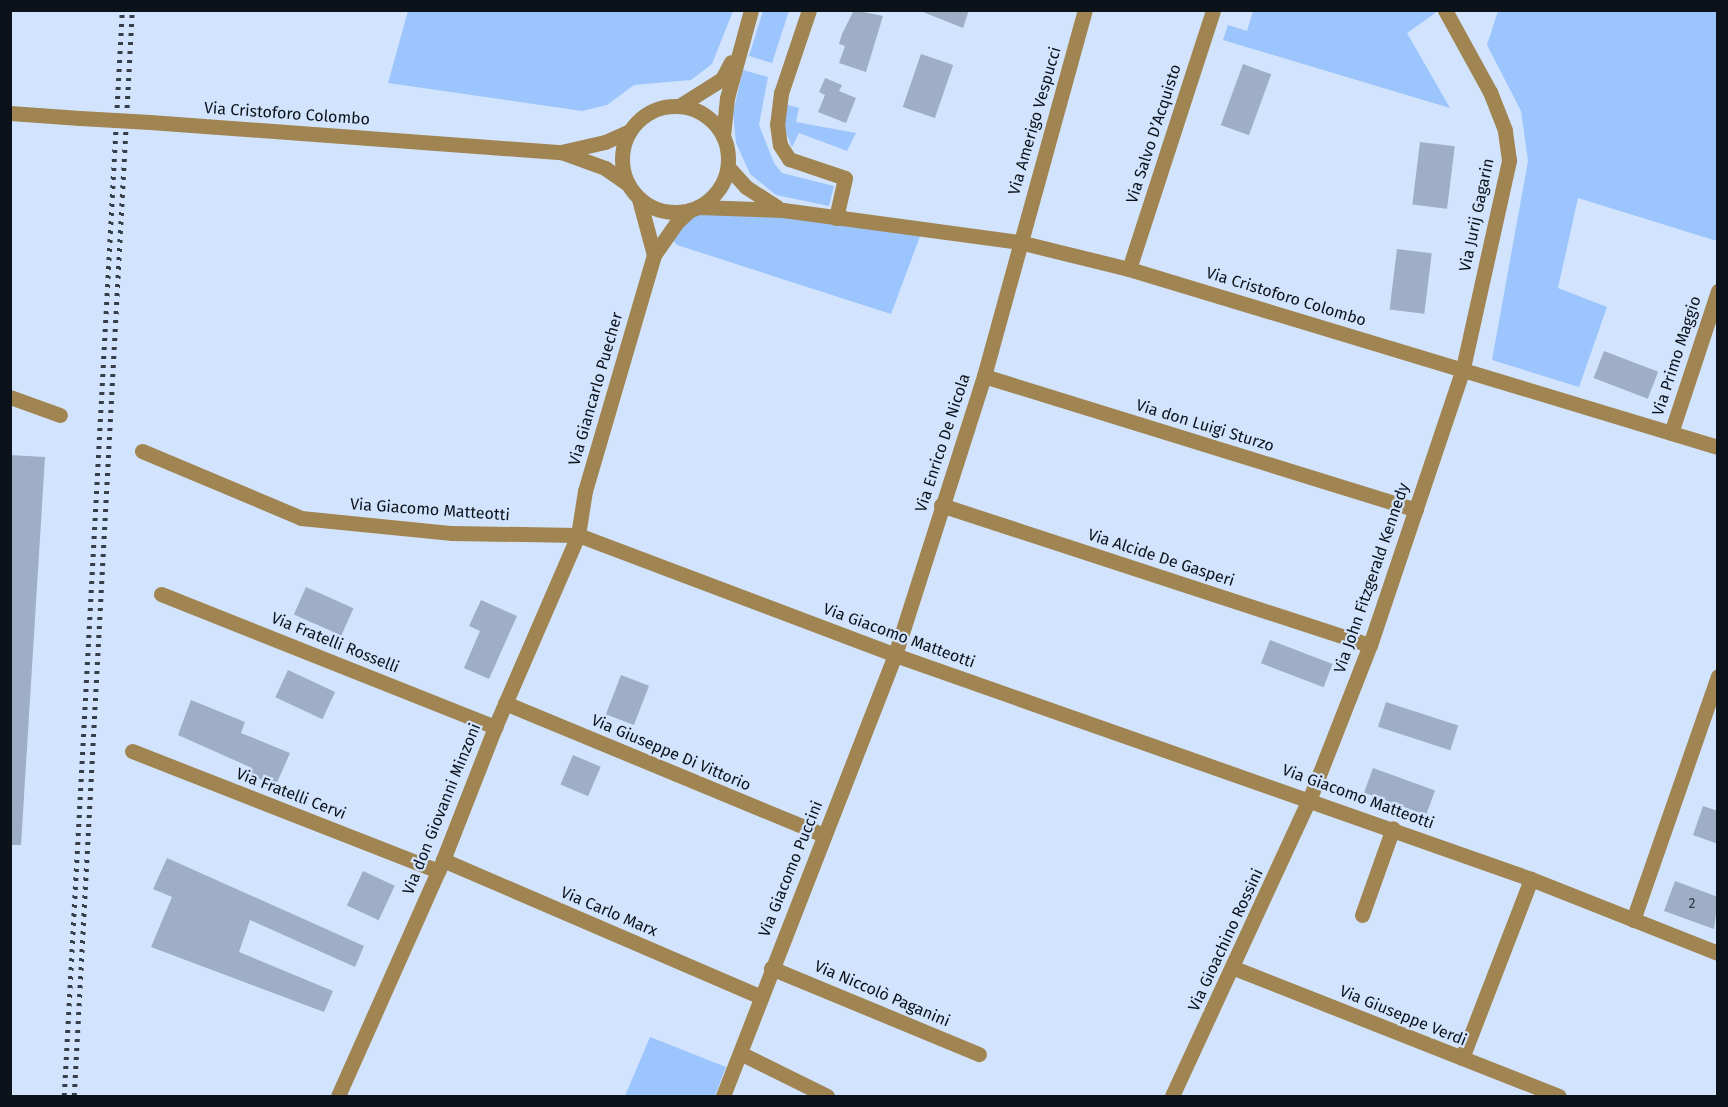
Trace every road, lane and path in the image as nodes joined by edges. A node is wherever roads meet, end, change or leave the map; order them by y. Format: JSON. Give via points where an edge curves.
{"nodes":[{"id":1,"x":751,"y":10,"type":"edge"},
{"id":2,"x":809,"y":10,"type":"edge"},
{"id":3,"x":1085,"y":10,"type":"edge"},
{"id":4,"x":1213,"y":10,"type":"edge"},
{"id":5,"x":1445,"y":10,"type":"edge"},
{"id":6,"x":740,"y":43,"type":"junction"},
{"id":7,"x":679,"y":106,"type":"junction"},
{"id":8,"x":10,"y":113,"type":"edge"},
{"id":9,"x":630,"y":131,"type":"junction"},
{"id":10,"x":723,"y":136,"type":"junction"},
{"id":11,"x":561,"y":152,"type":"junction"},
{"id":12,"x":728,"y":167,"type":"junction"},
{"id":13,"x":628,"y":184,"type":"junction"},
{"id":14,"x":639,"y":199,"type":"junction"},
{"id":15,"x":694,"y":208,"type":"junction"},
{"id":16,"x":783,"y":210,"type":"junction"},
{"id":17,"x":836,"y":218,"type":"junction"},
{"id":18,"x":1019,"y":242,"type":"junction"},
{"id":19,"x":654,"y":255,"type":"junction"},
{"id":20,"x":1129,"y":269,"type":"junction"},
{"id":21,"x":1718,"y":291,"type":"edge"},
{"id":22,"x":1463,"y":368,"type":"junction"},
{"id":23,"x":984,"y":376,"type":"junction"},
{"id":24,"x":10,"y":398,"type":"edge"},
{"id":25,"x":60,"y":415,"type":"dead end"},
{"id":26,"x":1671,"y":433,"type":"junction"},
{"id":27,"x":1718,"y":447,"type":"edge"},
{"id":28,"x":142,"y":451,"type":"dead end"},
{"id":29,"x":941,"y":505,"type":"junction"},
{"id":30,"x":1416,"y":510,"type":"junction"},
{"id":31,"x":578,"y":535,"type":"junction"},
{"id":32,"x":161,"y":594,"type":"dead end"},
{"id":33,"x":1370,"y":645,"type":"junction"},
{"id":34,"x":895,"y":655,"type":"junction"},
{"id":35,"x":1718,"y":676,"type":"edge"},
{"id":36,"x":505,"y":703,"type":"junction"},
{"id":37,"x":495,"y":726,"type":"junction"},
{"id":38,"x":132,"y":751,"type":"dead end"},
{"id":39,"x":1310,"y":798,"type":"junction"},
{"id":40,"x":1393,"y":828,"type":"junction"},
{"id":41,"x":824,"y":835,"type":"junction"},
{"id":42,"x":440,"y":866,"type":"junction"},
{"id":43,"x":1531,"y":879,"type":"junction"},
{"id":44,"x":1362,"y":915,"type":"dead end"},
{"id":45,"x":1633,"y":920,"type":"junction"},
{"id":46,"x":1718,"y":953,"type":"edge"},
{"id":47,"x":771,"y":968,"type":"junction"},
{"id":48,"x":1234,"y":968,"type":"junction"},
{"id":49,"x":761,"y":997,"type":"junction"},
{"id":50,"x":740,"y":1053,"type":"junction"},
{"id":51,"x":979,"y":1054,"type":"dead end"},
{"id":52,"x":1462,"y":1058,"type":"junction"},
{"id":53,"x":338,"y":1096,"type":"edge"},
{"id":54,"x":723,"y":1096,"type":"edge"},
{"id":55,"x":827,"y":1096,"type":"edge"},
{"id":56,"x":1172,"y":1096,"type":"edge"},
{"id":57,"x":1559,"y":1096,"type":"edge"}],
"edges":[{"from":1,"to":6,"type":"street"},
{"from":2,"to":17,"type":"street","via":[[781,93],[777,124],[780,145],[789,159],[845,178]]},
{"from":3,"to":18,"type":"street","name":"Via Amerigo Vespucci"},
{"from":4,"to":20,"type":"street","name":"Via Salvo D’Acquisto"},
{"from":5,"to":22,"type":"street","name":"Via Jurij Gagarin","via":[[1490,92],[1505,130],[1509,160]]},
{"from":6,"to":7,"type":"street","via":[[722,79]]},
{"from":6,"to":10,"type":"street"},
{"from":7,"to":9,"type":"street","via":[[651,113]]},
{"from":7,"to":10,"type":"street","via":[[705,115]]},
{"from":8,"to":11,"type":"street","name":"Via Cristoforo Colombo","bridge":true},
{"from":9,"to":11,"type":"street","name":"Via Cristoforo Colombo","via":[[605,142]]},
{"from":9,"to":13,"type":"street","via":[[622,157]]},
{"from":10,"to":12,"type":"street"},
{"from":11,"to":13,"type":"street","name":"Via Cristoforo Colombo","via":[[605,168]]},
{"from":12,"to":15,"type":"street","via":[[712,197]]},
{"from":12,"to":16,"type":"street","name":"Via Cristoforo Colombo","via":[[746,187]]},
{"from":13,"to":14,"type":"street"},
{"from":14,"to":15,"type":"street","via":[[664,210]]},
{"from":14,"to":19,"type":"street"},
{"from":15,"to":16,"type":"street","name":"Via Cristoforo Colombo"},
{"from":15,"to":19,"type":"street","name":"Via Giancarlo Puecher","via":[[677,222]]},
{"from":16,"to":17,"type":"street","name":"Via Cristoforo Colombo"},
{"from":17,"to":18,"type":"street","name":"Via Cristoforo Colombo"},
{"from":18,"to":20,"type":"street","name":"Via Cristoforo Colombo"},
{"from":18,"to":23,"type":"street","name":"Via Enrico De Nicola"},
{"from":19,"to":31,"type":"street","name":"Via Giancarlo Puecher","via":[[585,492]]},
{"from":20,"to":22,"type":"street","name":"Via Cristoforo Colombo"},
{"from":21,"to":26,"type":"street","name":"Via Primo Maggio"},
{"from":22,"to":26,"type":"street","name":"Via Cristoforo Colombo"},
{"from":22,"to":30,"type":"street","name":"Via John Fitzgerald Kennedy"},
{"from":23,"to":29,"type":"street","name":"Via Enrico De Nicola"},
{"from":23,"to":30,"type":"street","name":"Via don Luigi Sturzo"},
{"from":24,"to":25,"type":"street"},
{"from":26,"to":27,"type":"street","name":"Via Cristoforo Colombo"},
{"from":28,"to":31,"type":"street","name":"Via Giacomo Matteotti","via":[[301,518],[452,533]]},
{"from":29,"to":33,"type":"street","name":"Via Alcide De Gasperi"},
{"from":29,"to":34,"type":"street","name":"Via Enrico De Nicola"},
{"from":30,"to":33,"type":"street","name":"Via John Fitzgerald Kennedy"},
{"from":31,"to":34,"type":"street","name":"Via Giacomo Matteotti"},
{"from":31,"to":36,"type":"street","name":"Via don Giovanni Minzoni"},
{"from":32,"to":37,"type":"street","name":"Via Fratelli Rosselli"},
{"from":33,"to":39,"type":"street","name":"Via John Fitzgerald Kennedy"},
{"from":34,"to":39,"type":"street","name":"Via Giacomo Matteotti"},
{"from":34,"to":41,"type":"street","name":"Via Giacomo Puccini"},
{"from":35,"to":45,"type":"street"},
{"from":36,"to":37,"type":"street","name":"Via don Giovanni Minzoni"},
{"from":36,"to":41,"type":"street","name":"Via Giuseppe Di Vittorio"},
{"from":37,"to":42,"type":"street","name":"Via don Giovanni Minzoni"},
{"from":38,"to":42,"type":"street","name":"Via Fratelli Cervi"},
{"from":39,"to":40,"type":"street","name":"Via Giacomo Matteotti"},
{"from":39,"to":48,"type":"street","name":"Via Gioachino Rossini"},
{"from":40,"to":43,"type":"street","name":"Via Giacomo Matteotti"},
{"from":40,"to":44,"type":"street"},
{"from":41,"to":47,"type":"street","name":"Via Giacomo Puccini"},
{"from":42,"to":49,"type":"street","name":"Via Carlo Marx"},
{"from":42,"to":53,"type":"street","name":"Via don Giovanni Minzoni"},
{"from":43,"to":45,"type":"street","name":"Via Giacomo Matteotti"},
{"from":43,"to":52,"type":"street"},
{"from":45,"to":46,"type":"street","name":"Via Giacomo Matteotti"},
{"from":47,"to":49,"type":"street","name":"Via Giacomo Puccini"},
{"from":47,"to":51,"type":"street","name":"Via Niccolò Paganini"},
{"from":48,"to":52,"type":"street","name":"Via Giuseppe Verdi"},
{"from":48,"to":56,"type":"street","name":"Via Gioachino Rossini"},
{"from":49,"to":50,"type":"street","name":"Via Giacomo Puccini"},
{"from":50,"to":54,"type":"street","name":"Via Giacomo Puccini"},
{"from":50,"to":55,"type":"street"},
{"from":52,"to":57,"type":"street","name":"Via Giuseppe Verdi"}]}
